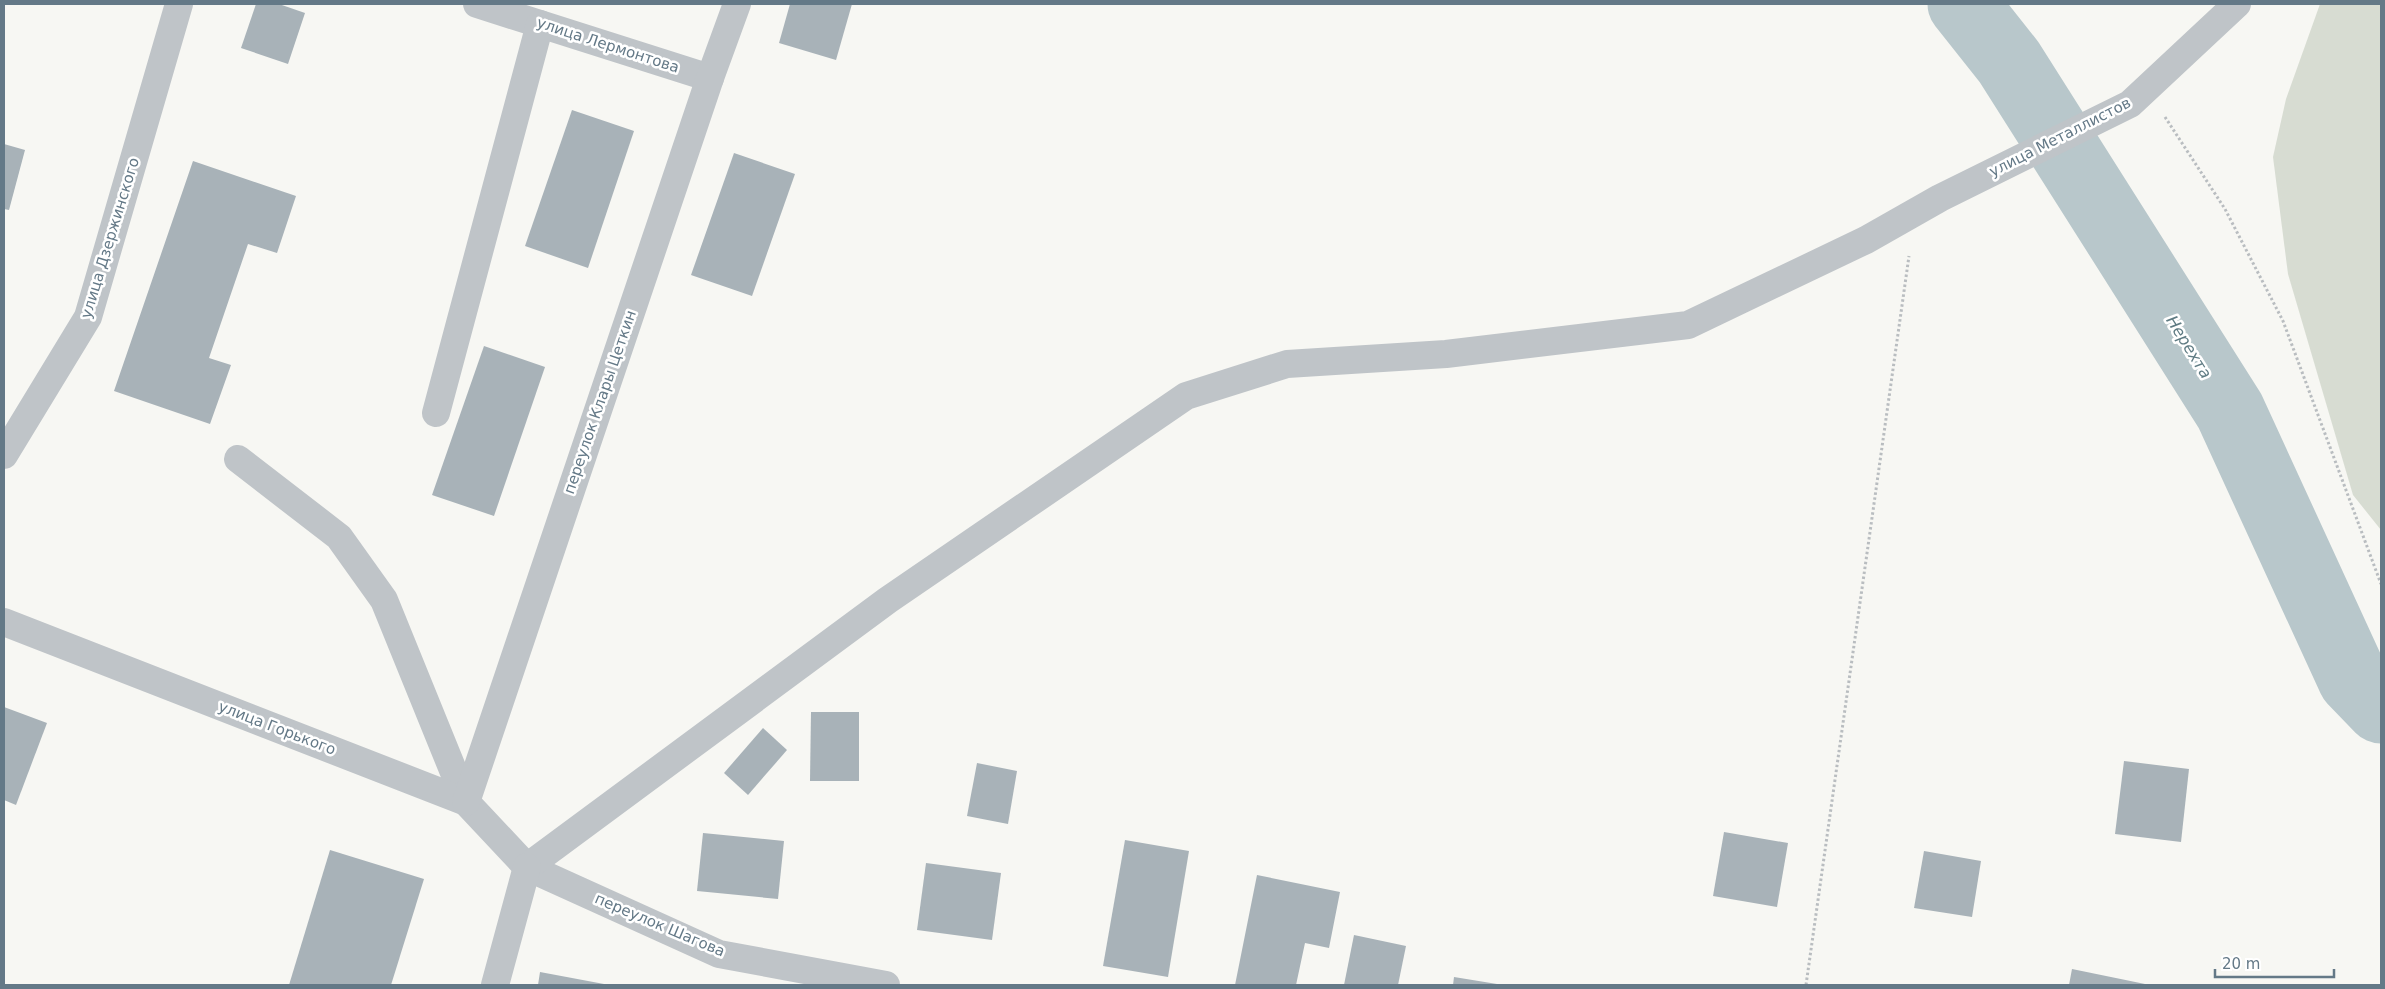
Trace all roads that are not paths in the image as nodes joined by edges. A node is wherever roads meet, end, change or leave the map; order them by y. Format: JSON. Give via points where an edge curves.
{"nodes":[{"id":1,"x":179,"y":4,"type":"edge"},
{"id":2,"x":477,"y":4,"type":"edge"},
{"id":3,"x":737,"y":4,"type":"edge"},
{"id":4,"x":2237,"y":4,"type":"edge"},
{"id":5,"x":540,"y":24,"type":"junction"},
{"id":6,"x":710,"y":78,"type":"junction"},
{"id":7,"x":436,"y":413,"type":"dead end"},
{"id":8,"x":4,"y":455,"type":"edge"},
{"id":9,"x":238,"y":460,"type":"dead end"},
{"id":10,"x":4,"y":622,"type":"edge"},
{"id":11,"x":466,"y":802,"type":"junction"},
{"id":12,"x":527,"y":867,"type":"junction"},
{"id":13,"x":495,"y":985,"type":"edge"},
{"id":14,"x":886,"y":985,"type":"edge"}],
"edges":[{"from":1,"to":8,"type":"street","name":"улица Дзержинского","via":[[88,317]]},
{"from":2,"to":5,"type":"street","name":"улица Лермонтова"},
{"from":3,"to":6,"type":"street","name":"переулок Клары Цеткин"},
{"from":4,"to":12,"type":"street","name":"улица Металлистов","via":[[2138,96],[1866,240],[1688,325],[1446,354],[1287,364],[1186,396],[888,600]]},
{"from":5,"to":6,"type":"street","name":"улица Лермонтова"},
{"from":5,"to":7,"type":"street"},
{"from":6,"to":11,"type":"street","name":"переулок Клары Цеткин"},
{"from":9,"to":11,"type":"street","via":[[339,537],[384,600]]},
{"from":10,"to":11,"type":"street","name":"улица Горького"},
{"from":11,"to":12,"type":"street","name":"улица Горького"},
{"from":12,"to":13,"type":"street"},
{"from":12,"to":14,"type":"street","name":"переулок Шагова","via":[[719,954]]}]}
